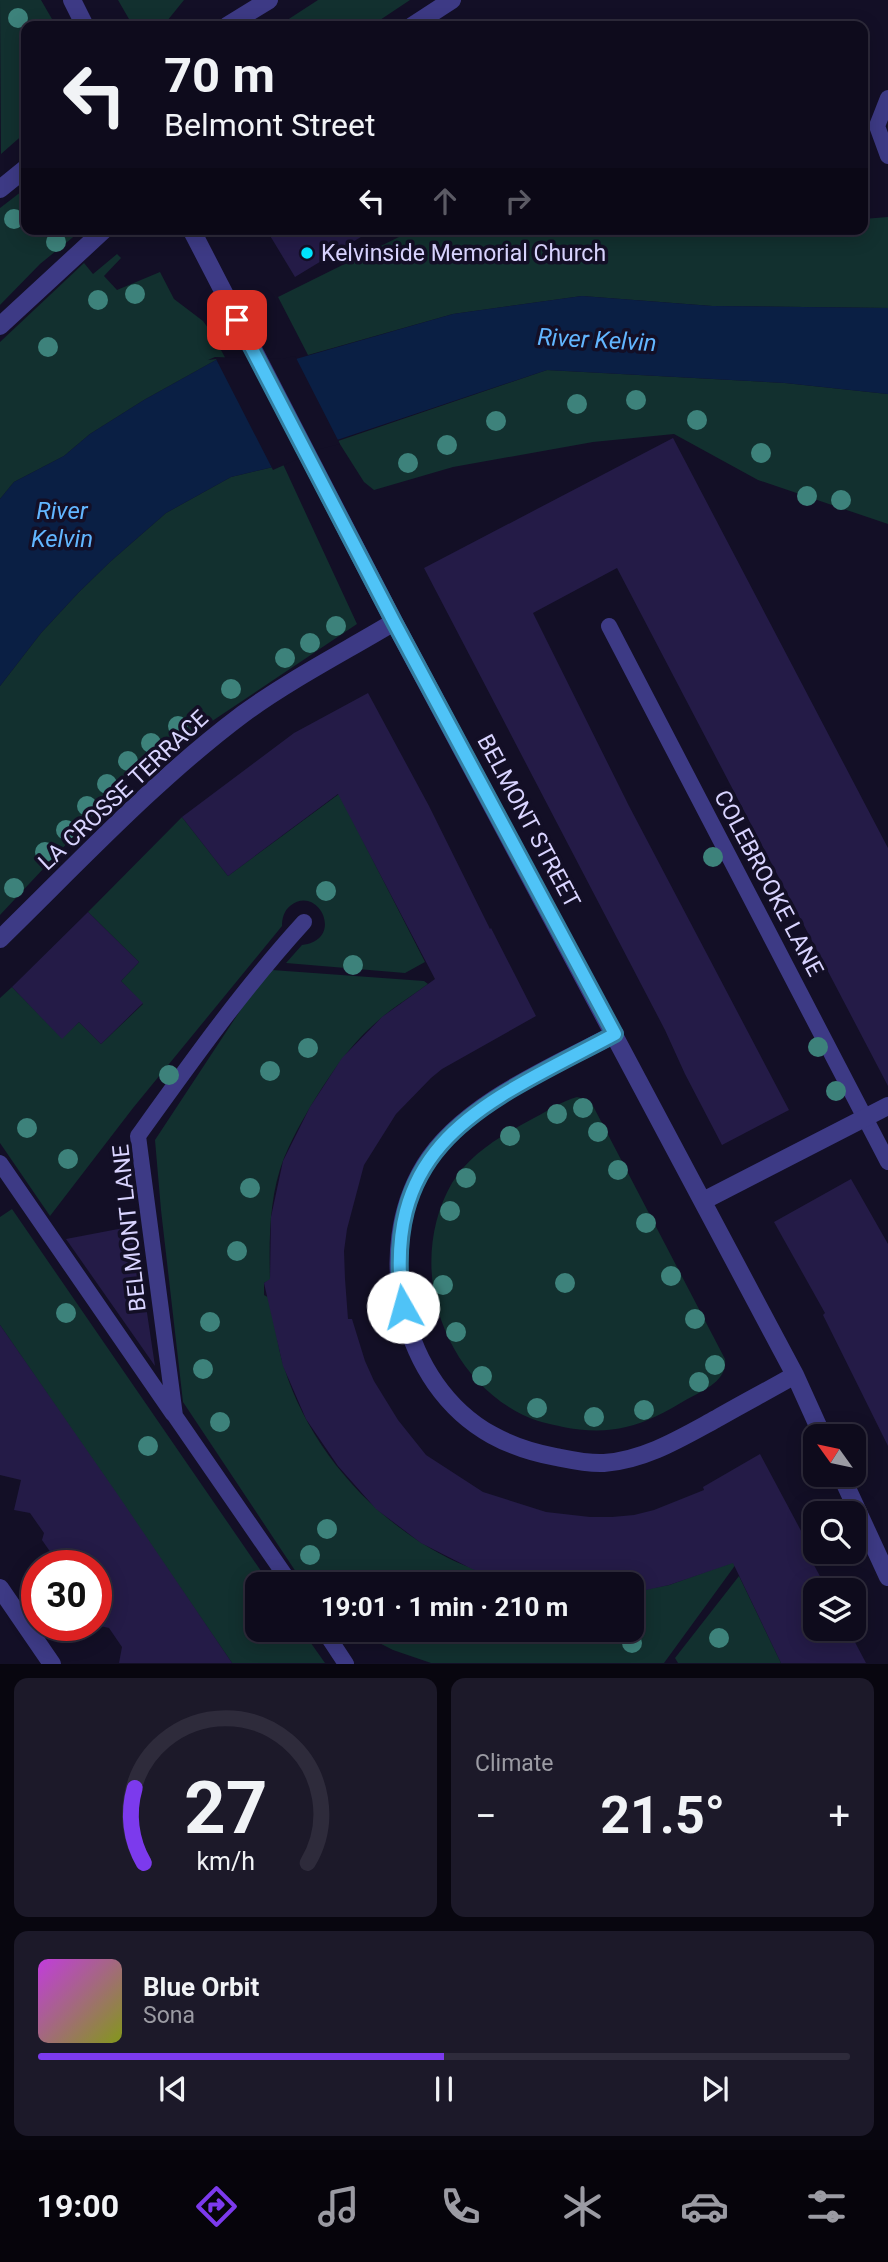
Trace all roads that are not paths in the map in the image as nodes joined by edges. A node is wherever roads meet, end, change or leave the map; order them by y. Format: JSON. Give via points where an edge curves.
{"nodes":[{"id":1,"x":72,"y":0,"type":"edge"},
{"id":2,"x":268,"y":0,"type":"edge"},
{"id":3,"x":452,"y":0,"type":"edge"},
{"id":4,"x":82,"y":21,"type":"edge"},
{"id":5,"x":236,"y":21,"type":"edge"},
{"id":6,"x":420,"y":21,"type":"edge"},
{"id":7,"x":888,"y":98,"type":"edge"},
{"id":8,"x":888,"y":156,"type":"edge"},
{"id":9,"x":21,"y":172,"type":"edge"},
{"id":10,"x":0,"y":189,"type":"edge"},
{"id":11,"x":99,"y":235,"type":"edge"},
{"id":12,"x":194,"y":235,"type":"edge"},
{"id":13,"x":0,"y":326,"type":"edge"},
{"id":14,"x":394,"y":622,"type":"junction"},
{"id":15,"x":609,"y":626,"type":"dead end"},
{"id":16,"x":304,"y":922,"type":"dead end"},
{"id":17,"x":0,"y":939,"type":"edge"},
{"id":18,"x":615,"y":1034,"type":"junction"},
{"id":19,"x":888,"y":1106,"type":"edge"},
{"id":20,"x":866,"y":1118,"type":"junction"},
{"id":21,"x":888,"y":1162,"type":"edge"},
{"id":22,"x":0,"y":1163,"type":"edge"},
{"id":23,"x":703,"y":1201,"type":"junction"},
{"id":24,"x":795,"y":1375,"type":"junction"},
{"id":25,"x":175,"y":1416,"type":"junction"},
{"id":26,"x":817,"y":1424,"type":"edge"},
{"id":27,"x":847,"y":1488,"type":"edge"},
{"id":28,"x":283,"y":1572,"type":"edge"},
{"id":29,"x":888,"y":1577,"type":"edge"},
{"id":30,"x":0,"y":1588,"type":"edge"},
{"id":31,"x":332,"y":1642,"type":"edge"},
{"id":32,"x":52,"y":1664,"type":"edge"},
{"id":33,"x":346,"y":1664,"type":"edge"}],
"edges":[{"from":1,"to":4,"type":"street"},
{"from":2,"to":5,"type":"street"},
{"from":3,"to":6,"type":"street"},
{"from":7,"to":8,"type":"lane","via":[[877,126]]},
{"from":9,"to":10,"type":"street"},
{"from":11,"to":13,"type":"street"},
{"from":12,"to":14,"type":"street","name":"BELMONT STREET"},
{"from":14,"to":17,"type":"street","name":"LA CROSSE TERRACE","via":[[272,694],[207,742]]},
{"from":14,"to":18,"type":"street","name":"BELMONT STREET"},
{"from":15,"to":20,"type":"lane","name":"COLEBROOKE LANE"},
{"from":16,"to":25,"type":"lane","name":"BELMONT LANE","via":[[249,985],[138,1136]]},
{"from":18,"to":23,"type":"street","name":"BELMONT STREET"},
{"from":18,"to":24,"type":"street","via":[[468,1117],[425,1165],[412,1190],[400,1240],[399,1278],[412,1341],[448,1399],[490,1434],[542,1454],[603,1463],[678,1440]]},
{"from":19,"to":20,"type":"street"},
{"from":20,"to":21,"type":"lane","name":"COLEBROOKE LANE"},
{"from":20,"to":23,"type":"street"},
{"from":22,"to":25,"type":"lane","name":"BELMONT LANE"},
{"from":23,"to":24,"type":"street","name":"BELMONT STREET"},
{"from":24,"to":26,"type":"street","name":"BELMONT STREET"},
{"from":25,"to":28,"type":"lane","name":"BELMONT LANE"},
{"from":27,"to":29,"type":"street"},
{"from":30,"to":32,"type":"street"},
{"from":31,"to":33,"type":"lane"}]}
